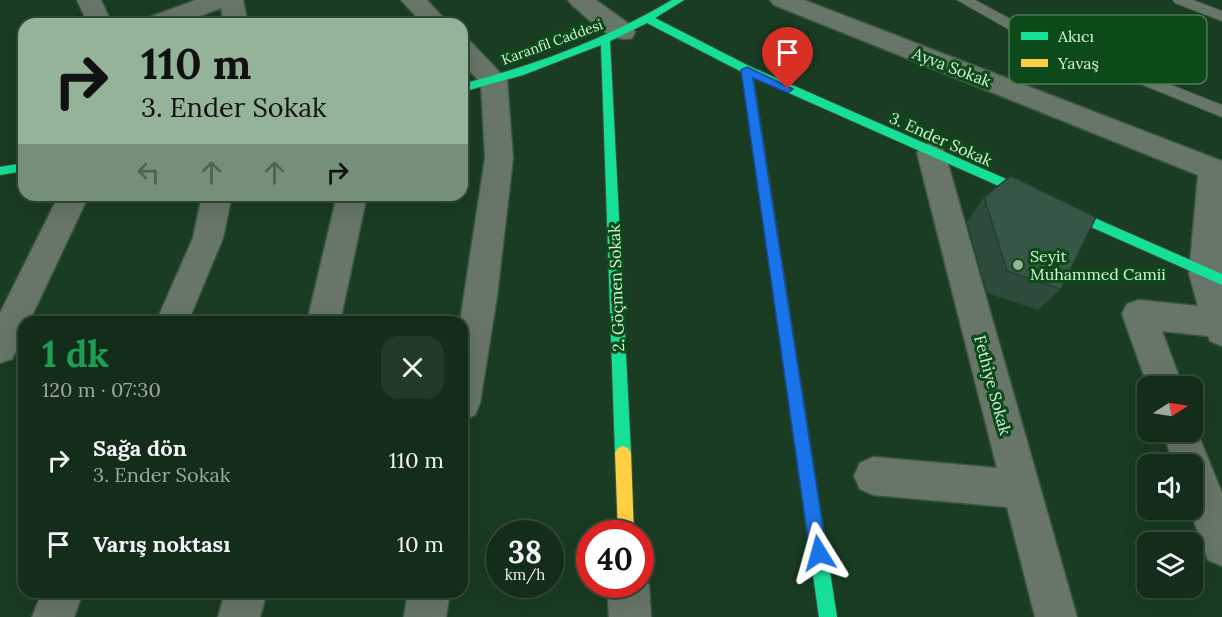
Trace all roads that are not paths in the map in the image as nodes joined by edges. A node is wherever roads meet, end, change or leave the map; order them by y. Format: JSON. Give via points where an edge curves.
{"nodes":[{"id":1,"x":219,"y":0,"type":"edge"},
{"id":2,"x":231,"y":0,"type":"edge"},
{"id":3,"x":413,"y":0,"type":"edge"},
{"id":4,"x":580,"y":0,"type":"edge"},
{"id":5,"x":679,"y":0,"type":"edge"},
{"id":6,"x":782,"y":0,"type":"edge"},
{"id":7,"x":964,"y":0,"type":"edge"},
{"id":8,"x":1180,"y":0,"type":"edge"},
{"id":9,"x":1222,"y":16,"type":"edge"},
{"id":10,"x":172,"y":18,"type":"edge"},
{"id":11,"x":235,"y":18,"type":"edge"},
{"id":12,"x":431,"y":18,"type":"edge"},
{"id":13,"x":650,"y":20,"type":"junction"},
{"id":14,"x":1009,"y":24,"type":"edge"},
{"id":15,"x":614,"y":37,"type":"junction"},
{"id":16,"x":468,"y":54,"type":"edge"},
{"id":17,"x":747,"y":70,"type":"junction"},
{"id":18,"x":494,"y":80,"type":"junction"},
{"id":19,"x":1154,"y":84,"type":"edge"},
{"id":20,"x":468,"y":86,"type":"edge"},
{"id":21,"x":1222,"y":111,"type":"edge"},
{"id":22,"x":931,"y":153,"type":"junction"},
{"id":23,"x":18,"y":168,"type":"edge"},
{"id":24,"x":0,"y":171,"type":"edge"},
{"id":25,"x":1217,"y":171,"type":"edge"},
{"id":26,"x":71,"y":201,"type":"edge"},
{"id":27,"x":216,"y":201,"type":"edge"},
{"id":28,"x":351,"y":201,"type":"edge"},
{"id":29,"x":1213,"y":277,"type":"edge"},
{"id":30,"x":175,"y":316,"type":"edge"},
{"id":31,"x":324,"y":316,"type":"edge"},
{"id":32,"x":1220,"y":327,"type":"edge"},
{"id":33,"x":0,"y":348,"type":"edge"},
{"id":34,"x":468,"y":369,"type":"edge"},
{"id":35,"x":1161,"y":376,"type":"edge"},
{"id":36,"x":1185,"y":442,"type":"edge"},
{"id":37,"x":873,"y":476,"type":"dead end"},
{"id":38,"x":1022,"y":489,"type":"junction"},
{"id":39,"x":626,"y":520,"type":"edge"},
{"id":40,"x":1222,"y":546,"type":"edge"},
{"id":41,"x":61,"y":598,"type":"edge"},
{"id":42,"x":244,"y":598,"type":"edge"},
{"id":43,"x":428,"y":598,"type":"edge"},
{"id":44,"x":629,"y":598,"type":"edge"},
{"id":45,"x":53,"y":617,"type":"edge"},
{"id":46,"x":239,"y":617,"type":"edge"},
{"id":47,"x":425,"y":617,"type":"edge"},
{"id":48,"x":630,"y":617,"type":"edge"},
{"id":49,"x":828,"y":617,"type":"edge"},
{"id":50,"x":1056,"y":617,"type":"edge"}],
"edges":[{"from":1,"to":10,"type":"street"},
{"from":2,"to":11,"type":"street"},
{"from":3,"to":12,"type":"street"},
{"from":4,"to":15,"type":"street"},
{"from":5,"to":13,"type":"street","name":"Karanfil Caddesi"},
{"from":6,"to":25,"type":"street","name":"Ayva Sokak"},
{"from":7,"to":14,"type":"lane"},
{"from":8,"to":9,"type":"lane"},
{"from":13,"to":15,"type":"street","name":"Karanfil Caddesi"},
{"from":13,"to":17,"type":"street","name":"3. Ender Sokak"},
{"from":15,"to":18,"type":"street","name":"Karanfil Caddesi"},
{"from":15,"to":39,"type":"street","name":"2. Göçmen Sokak"},
{"from":16,"to":18,"type":"street"},
{"from":17,"to":22,"type":"street","name":"3. Ender Sokak"},
{"from":17,"to":49,"type":"street"},
{"from":18,"to":20,"type":"street","name":"Karanfil Caddesi"},
{"from":18,"to":34,"type":"street","via":[[499,158]]},
{"from":19,"to":21,"type":"lane"},
{"from":22,"to":29,"type":"street","name":"3. Ender Sokak"},
{"from":22,"to":38,"type":"street","name":"Fethiye Sokak"},
{"from":23,"to":24,"type":"street"},
{"from":25,"to":29,"type":"street"},
{"from":26,"to":33,"type":"street"},
{"from":27,"to":30,"type":"street","via":[[208,237]]},
{"from":28,"to":31,"type":"street"},
{"from":29,"to":32,"type":"street"},
{"from":32,"to":35,"type":"street","via":[[1139,314]]},
{"from":36,"to":40,"type":"street"},
{"from":37,"to":38,"type":"street"},
{"from":38,"to":50,"type":"street","name":"Fethiye Sokak"},
{"from":41,"to":45,"type":"street"},
{"from":42,"to":46,"type":"street"},
{"from":43,"to":47,"type":"street"},
{"from":44,"to":48,"type":"street"}]}
